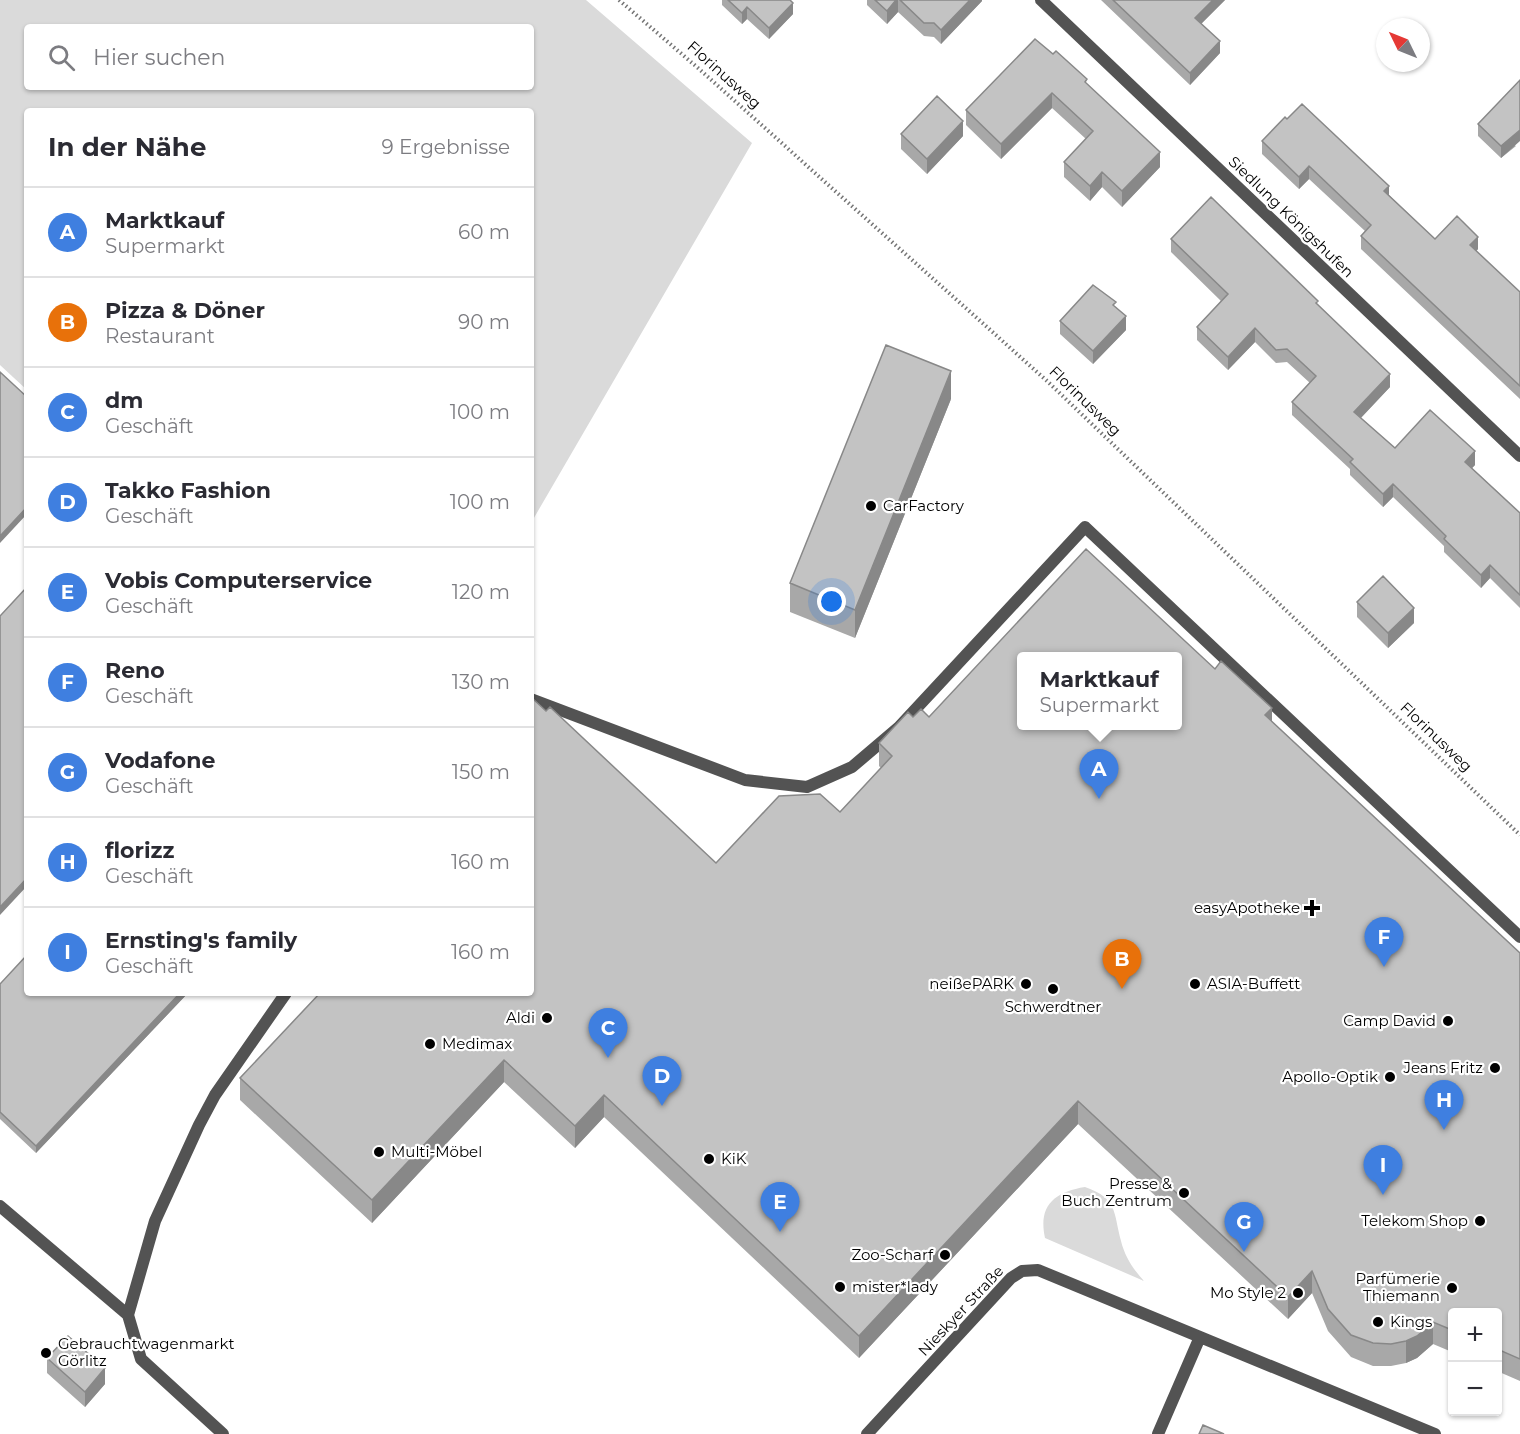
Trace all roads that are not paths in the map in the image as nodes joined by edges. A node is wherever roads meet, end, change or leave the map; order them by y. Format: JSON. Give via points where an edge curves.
{"nodes":[{"id":1,"x":1041,"y":0,"type":"edge"},
{"id":2,"x":1520,"y":456,"type":"edge"},
{"id":3,"x":534,"y":700,"type":"edge"},
{"id":4,"x":1520,"y":937,"type":"edge"},
{"id":5,"x":284,"y":996,"type":"edge"},
{"id":6,"x":0,"y":1206,"type":"edge"},
{"id":7,"x":128,"y":1315,"type":"junction"},
{"id":8,"x":1200,"y":1337,"type":"junction"},
{"id":9,"x":223,"y":1434,"type":"edge"},
{"id":10,"x":867,"y":1434,"type":"edge"},
{"id":11,"x":1158,"y":1434,"type":"edge"},
{"id":12,"x":1435,"y":1434,"type":"edge"}],
"edges":[{"from":1,"to":2,"type":"street","name":"Siedlung Königshufen"},
{"from":3,"to":4,"type":"street","via":[[745,780],[807,787],[852,767],[899,727],[1085,527]]},
{"from":5,"to":7,"type":"street","via":[[215,1095],[199,1125],[155,1221]]},
{"from":6,"to":7,"type":"street"},
{"from":7,"to":9,"type":"street","via":[[141,1359]]},
{"from":8,"to":10,"type":"street","name":"Nieskyer Straße","via":[[1038,1270],[1022,1270]]},
{"from":8,"to":11,"type":"street"},
{"from":8,"to":12,"type":"street","name":"Nieskyer Straße"}]}
